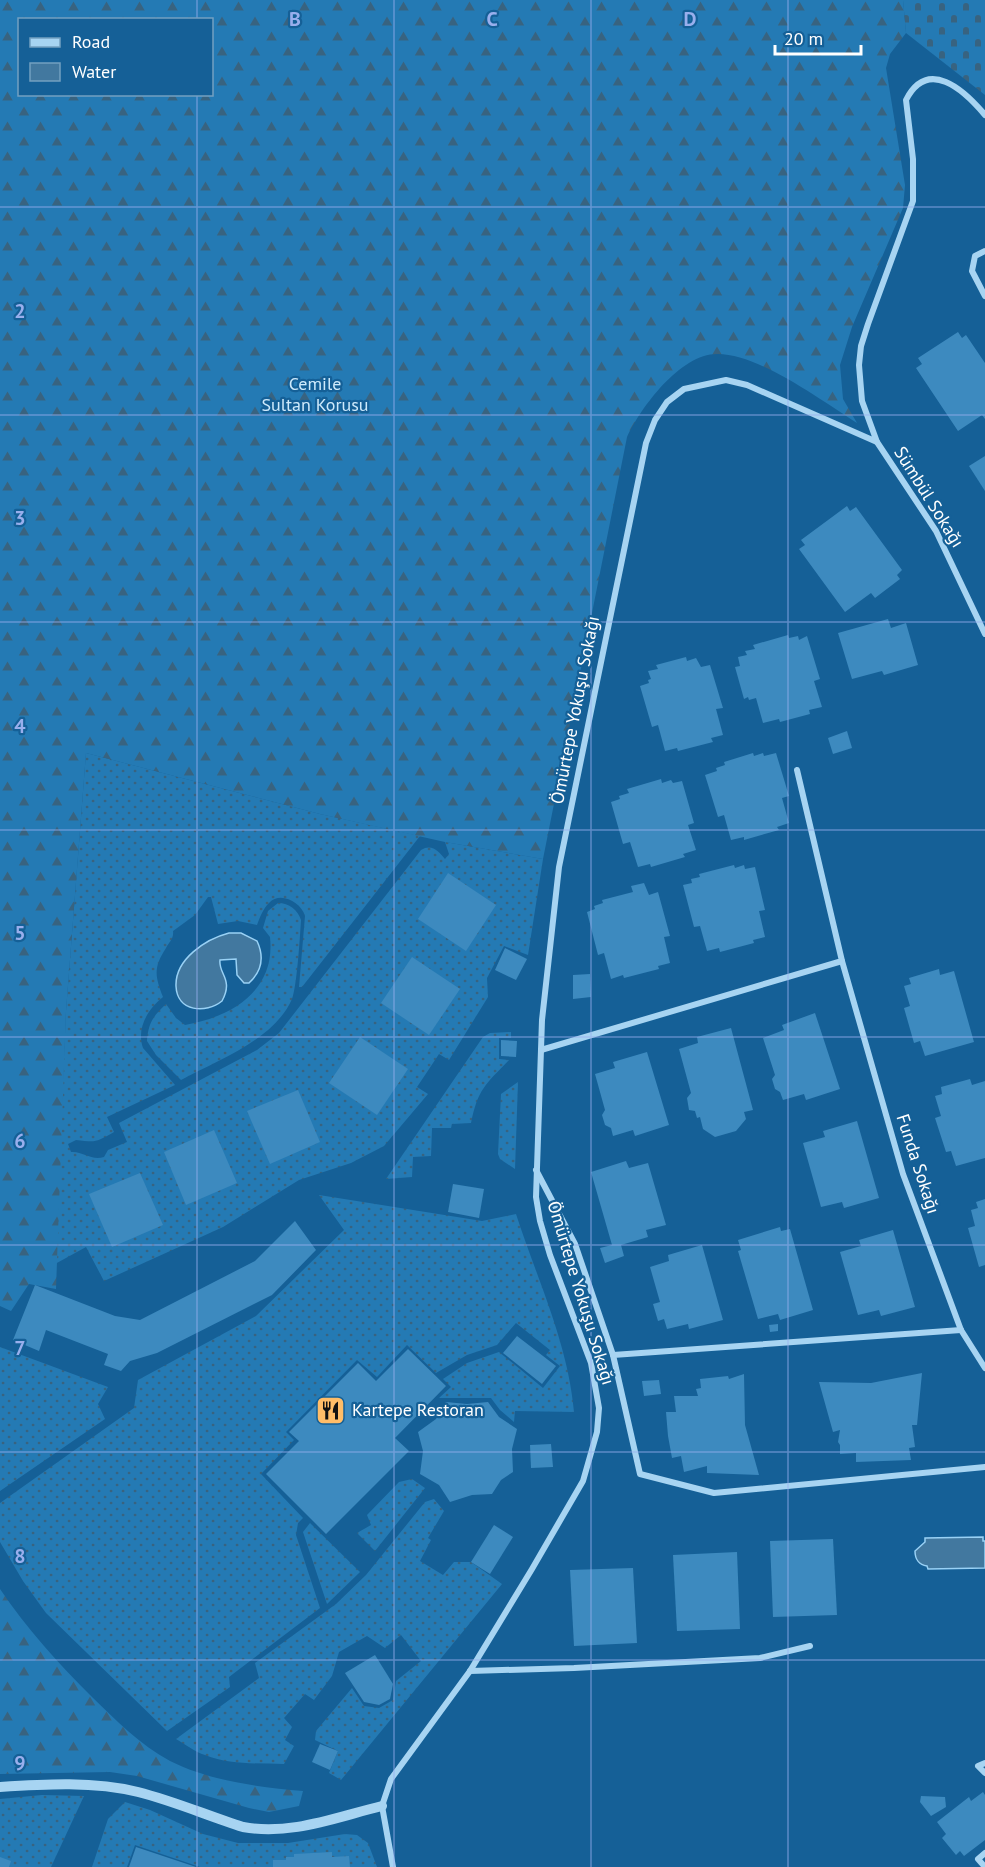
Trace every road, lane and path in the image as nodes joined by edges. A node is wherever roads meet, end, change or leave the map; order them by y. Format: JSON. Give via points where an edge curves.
{"nodes":[{"id":1,"x":985,"y":115,"type":"edge"},
{"id":2,"x":985,"y":251,"type":"edge"},
{"id":3,"x":985,"y":296,"type":"edge"},
{"id":4,"x":877,"y":442,"type":"junction"},
{"id":5,"x":985,"y":634,"type":"edge"},
{"id":6,"x":797,"y":770,"type":"dead end"},
{"id":7,"x":842,"y":961,"type":"junction"},
{"id":8,"x":541,"y":1050,"type":"junction"},
{"id":9,"x":536,"y":1169,"type":"junction"},
{"id":10,"x":961,"y":1330,"type":"junction"},
{"id":11,"x":613,"y":1355,"type":"junction"},
{"id":12,"x":985,"y":1368,"type":"edge"},
{"id":13,"x":985,"y":1467,"type":"edge"},
{"id":14,"x":810,"y":1646,"type":"dead end"},
{"id":15,"x":470,"y":1671,"type":"junction"},
{"id":16,"x":985,"y":1762,"type":"edge"},
{"id":17,"x":985,"y":1773,"type":"edge"},
{"id":18,"x":0,"y":1787,"type":"edge"},
{"id":19,"x":382,"y":1806,"type":"junction"},
{"id":20,"x":985,"y":1853,"type":"edge"},
{"id":21,"x":393,"y":1867,"type":"edge"},
{"id":22,"x":985,"y":1867,"type":"edge"}],
"edges":[{"from":1,"to":4,"type":"street","via":[[966,94],[943,80],[924,81],[915,86],[906,100],[914,201],[868,324],[859,364],[862,401]]},
{"from":2,"to":3,"type":"street","via":[[975,256],[972,271]]},
{"from":4,"to":5,"type":"street","name":"Sümbül Sokağı","via":[[936,531]]},
{"from":4,"to":8,"type":"street","name":"Ömürtepe Yokuşu Sokağı","via":[[747,385],[726,380],[684,389],[667,402],[655,420],[646,443],[559,867]]},
{"from":6,"to":7,"type":"street","name":"Funda Sokağı"},
{"from":7,"to":8,"type":"street"},
{"from":7,"to":10,"type":"street","name":"Funda Sokağı","via":[[903,1173]]},
{"from":8,"to":9,"type":"street","name":"Ömürtepe Yokuşu Sokağı"},
{"from":9,"to":11,"type":"street","via":[[575,1244]]},
{"from":9,"to":15,"type":"street","name":"Ömürtepe Yokuşu Sokağı","via":[[540,1221],[591,1362],[599,1408],[597,1432],[583,1481]]},
{"from":10,"to":11,"type":"street"},
{"from":10,"to":12,"type":"street","name":"Funda Sokağı"},
{"from":11,"to":13,"type":"street","via":[[640,1474],[714,1493]]},
{"from":14,"to":15,"type":"street","via":[[760,1658]]},
{"from":15,"to":19,"type":"street","name":"Ömürtepe Yokuşu Sokağı","via":[[391,1779]]},
{"from":16,"to":17,"type":"street","via":[[978,1766]]},
{"from":18,"to":19,"type":"street","via":[[111,1787],[261,1830],[296,1828]]},
{"from":19,"to":21,"type":"street","name":"Ömürtepe Yokuşu Sokağı"},
{"from":20,"to":22,"type":"street","via":[[978,1859]]}]}
